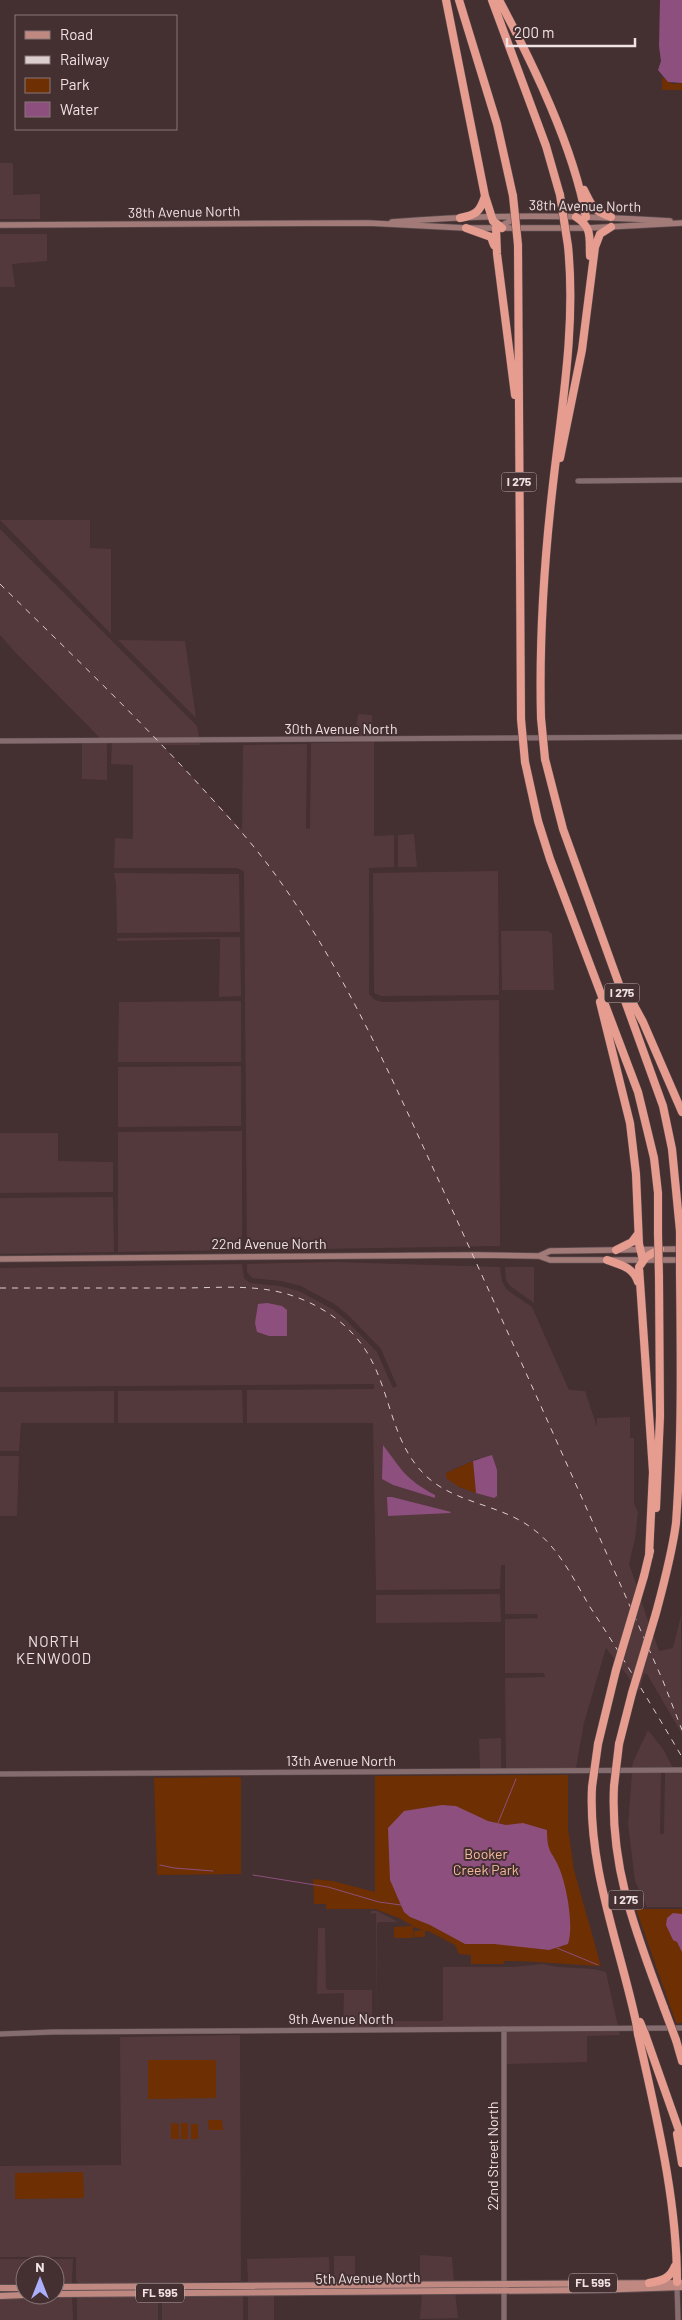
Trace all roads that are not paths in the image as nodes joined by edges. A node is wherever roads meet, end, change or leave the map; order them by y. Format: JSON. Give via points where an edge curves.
{"nodes":[{"id":1,"x":446,"y":0,"type":"edge"},
{"id":2,"x":459,"y":0,"type":"edge"},
{"id":3,"x":492,"y":0,"type":"edge"},
{"id":4,"x":499,"y":0,"type":"edge"},
{"id":5,"x":573,"y":166,"type":"junction"},
{"id":6,"x":485,"y":196,"type":"junction"},
{"id":7,"x":492,"y":217,"type":"junction"},
{"id":8,"x":519,"y":217,"type":"junction"},
{"id":9,"x":460,"y":218,"type":"junction"},
{"id":10,"x":611,"y":218,"type":"junction"},
{"id":11,"x":581,"y":219,"type":"junction"},
{"id":12,"x":682,"y":222,"type":"edge"},
{"id":13,"x":368,"y":223,"type":"junction"},
{"id":14,"x":0,"y":225,"type":"edge"},
{"id":15,"x":611,"y":227,"type":"junction"},
{"id":16,"x":466,"y":228,"type":"junction"},
{"id":17,"x":499,"y":228,"type":"junction"},
{"id":18,"x":557,"y":228,"type":"junction"},
{"id":19,"x":588,"y":228,"type":"junction"},
{"id":20,"x":497,"y":254,"type":"junction"},
{"id":21,"x":590,"y":276,"type":"junction"},
{"id":22,"x":519,"y":416,"type":"junction"},
{"id":23,"x":682,"y":480,"type":"edge"},
{"id":24,"x":578,"y":481,"type":"dead end"},
{"id":25,"x":551,"y":499,"type":"junction"},
{"id":26,"x":682,"y":737,"type":"edge"},
{"id":27,"x":0,"y":741,"type":"edge"},
{"id":28,"x":612,"y":966,"type":"junction"},
{"id":29,"x":594,"y":977,"type":"junction"},
{"id":30,"x":682,"y":1112,"type":"edge"},
{"id":31,"x":638,"y":1234,"type":"junction"},
{"id":32,"x":640,"y":1249,"type":"junction"},
{"id":33,"x":660,"y":1249,"type":"junction"},
{"id":34,"x":682,"y":1249,"type":"edge"},
{"id":35,"x":616,"y":1250,"type":"junction"},
{"id":36,"x":539,"y":1256,"type":"junction"},
{"id":37,"x":0,"y":1258,"type":"edge"},
{"id":38,"x":607,"y":1260,"type":"junction"},
{"id":39,"x":643,"y":1260,"type":"junction"},
{"id":40,"x":682,"y":1260,"type":"edge"},
{"id":41,"x":640,"y":1287,"type":"junction"},
{"id":42,"x":682,"y":1473,"type":"edge"},
{"id":43,"x":679,"y":1488,"type":"junction"},
{"id":44,"x":648,"y":1556,"type":"junction"},
{"id":45,"x":682,"y":1770,"type":"edge"},
{"id":46,"x":0,"y":1774,"type":"edge"},
{"id":47,"x":682,"y":2028,"type":"edge"},
{"id":48,"x":504,"y":2029,"type":"junction"},
{"id":49,"x":0,"y":2034,"type":"edge"},
{"id":50,"x":641,"y":2034,"type":"junction"},
{"id":51,"x":676,"y":2040,"type":"junction"},
{"id":52,"x":682,"y":2051,"type":"edge"},
{"id":53,"x":682,"y":2061,"type":"edge"},
{"id":54,"x":673,"y":2112,"type":"junction"},
{"id":55,"x":682,"y":2139,"type":"edge"},
{"id":56,"x":682,"y":2163,"type":"edge"},
{"id":57,"x":677,"y":2262,"type":"junction"},
{"id":58,"x":649,"y":2282,"type":"junction"},
{"id":59,"x":680,"y":2285,"type":"edge"},
{"id":60,"x":117,"y":2286,"type":"junction"},
{"id":61,"x":504,"y":2286,"type":"junction"},
{"id":62,"x":65,"y":2287,"type":"edge"},
{"id":63,"x":0,"y":2288,"type":"edge"},
{"id":64,"x":15,"y":2288,"type":"edge"},
{"id":65,"x":106,"y":2293,"type":"junction"},
{"id":66,"x":65,"y":2294,"type":"edge"},
{"id":67,"x":15,"y":2295,"type":"edge"},
{"id":68,"x":0,"y":2296,"type":"edge"},
{"id":69,"x":504,"y":2320,"type":"edge"},
{"id":70,"x":678,"y":2320,"type":"edge"}],
"edges":[{"from":1,"to":6,"type":"highway"},
{"from":2,"to":22,"type":"highway","number":"I 275","bridge":true,"via":[[499,132],[513,196],[518,245]]},
{"from":3,"to":25,"type":"highway","number":"I 275","bridge":true,"via":[[546,146],[560,195],[568,246],[571,283],[569,333]]},
{"from":4,"to":5,"type":"highway","via":[[541,88]]},
{"from":5,"to":10,"type":"highway","via":[[594,208]]},
{"from":5,"to":11,"type":"highway"},
{"from":6,"to":7,"type":"highway"},
{"from":6,"to":9,"type":"highway","via":[[480,210]]},
{"from":7,"to":8,"type":"main road","name":"38th Avenue North"},
{"from":7,"to":9,"type":"main road","name":"38th Avenue North"},
{"from":7,"to":17,"type":"highway"},
{"from":8,"to":11,"type":"main road","name":"38th Avenue North"},
{"from":8,"to":17,"type":"main road"},
{"from":9,"to":13,"type":"main road","name":"38th Avenue North"},
{"from":10,"to":11,"type":"main road","name":"38th Avenue North"},
{"from":10,"to":12,"type":"main road","name":"38th Avenue North"},
{"from":11,"to":18,"type":"main road"},
{"from":11,"to":19,"type":"highway"},
{"from":12,"to":15,"type":"main road","name":"38th Avenue North"},
{"from":13,"to":14,"type":"main road","name":"38th Avenue North"},
{"from":13,"to":16,"type":"main road","name":"38th Avenue North"},
{"from":15,"to":19,"type":"main road","name":"38th Avenue North"},
{"from":15,"to":21,"type":"highway","via":[[596,240]]},
{"from":16,"to":17,"type":"main road","name":"38th Avenue North"},
{"from":16,"to":20,"type":"highway","via":[[491,238]]},
{"from":17,"to":18,"type":"main road","name":"38th Avenue North"},
{"from":17,"to":20,"type":"highway"},
{"from":18,"to":19,"type":"main road","name":"38th Avenue North"},
{"from":19,"to":21,"type":"highway"},
{"from":20,"to":22,"type":"highway"},
{"from":21,"to":25,"type":"highway","via":[[582,350]]},
{"from":22,"to":29,"type":"highway","number":"I 275","bridge":true,"via":[[521,719],[525,762],[538,822]]},
{"from":23,"to":24,"type":"street"},
{"from":25,"to":28,"type":"highway","number":"I 275","bridge":true,"via":[[542,600],[540,718],[545,759],[563,829]]},
{"from":26,"to":27,"type":"street","name":"30th Avenue North"},
{"from":28,"to":30,"type":"highway","via":[[643,1022]]},
{"from":28,"to":43,"type":"highway","number":"I 275","bridge":true,"via":[[668,1126],[675,1171],[680,1231]]},
{"from":29,"to":31,"type":"highway","via":[[630,1123]]},
{"from":29,"to":44,"type":"highway","number":"I 275","bridge":true,"via":[[633,1076],[647,1122],[658,1193],[659,1456],[657,1501]]},
{"from":31,"to":32,"type":"highway"},
{"from":31,"to":35,"type":"highway","via":[[632,1242]]},
{"from":32,"to":33,"type":"main road","name":"22nd Avenue North"},
{"from":32,"to":35,"type":"main road","name":"22nd Avenue North"},
{"from":32,"to":39,"type":"highway"},
{"from":33,"to":34,"type":"main road","name":"22nd Avenue North"},
{"from":33,"to":39,"type":"highway"},
{"from":35,"to":36,"type":"main road","name":"22nd Avenue North","via":[[550,1251]]},
{"from":36,"to":37,"type":"main road","name":"22nd Avenue North"},
{"from":36,"to":38,"type":"main road","name":"22nd Avenue North","via":[[550,1260]]},
{"from":38,"to":39,"type":"main road","name":"22nd Avenue North"},
{"from":38,"to":41,"type":"highway","via":[[632,1271]]},
{"from":39,"to":40,"type":"main road","name":"22nd Avenue North"},
{"from":39,"to":41,"type":"highway","via":[[639,1267]]},
{"from":41,"to":44,"type":"highway","via":[[653,1472]]},
{"from":42,"to":43,"type":"highway"},
{"from":43,"to":51,"type":"highway","number":"I 275","bridge":true,"via":[[674,1539],[620,1744],[613,1820],[619,1871],[628,1909]]},
{"from":44,"to":50,"type":"highway","number":"I 275","bridge":true,"via":[[598,1744],[591,1820],[597,1869],[610,1926]]},
{"from":45,"to":46,"type":"street","name":"13th Avenue North"},
{"from":47,"to":48,"type":"street","name":"9th Avenue North"},
{"from":48,"to":49,"type":"street","name":"9th Avenue North"},
{"from":48,"to":61,"type":"street","name":"22nd Street North"},
{"from":50,"to":54,"type":"highway","number":"I 275"},
{"from":50,"to":57,"type":"highway","via":[[664,2153]]},
{"from":51,"to":52,"type":"highway"},
{"from":51,"to":53,"type":"highway","number":"I 275"},
{"from":54,"to":55,"type":"highway"},
{"from":54,"to":56,"type":"highway","number":"I 275"},
{"from":57,"to":58,"type":"highway","via":[[670,2276]]},
{"from":57,"to":59,"type":"highway"},
{"from":58,"to":59,"type":"main road","name":"5th Avenue North","number":"FL 595"},
{"from":58,"to":61,"type":"main road","name":"5th Avenue North","number":"FL 595"},
{"from":59,"to":61,"type":"main road","name":"5th Avenue North","number":"FL 595"},
{"from":59,"to":70,"type":"street"},
{"from":60,"to":61,"type":"main road","name":"5th Avenue North","number":"FL 595"},
{"from":60,"to":62,"type":"main road","name":"5th Avenue North","number":"FL 595"},
{"from":60,"to":65,"type":"main road"},
{"from":61,"to":65,"type":"main road","name":"5th Avenue North","number":"FL 595"},
{"from":61,"to":69,"type":"street","name":"22nd Street North"},
{"from":63,"to":64,"type":"main road"},
{"from":65,"to":66,"type":"main road","name":"5th Avenue North","number":"FL 595"},
{"from":67,"to":68,"type":"main road"}]}
